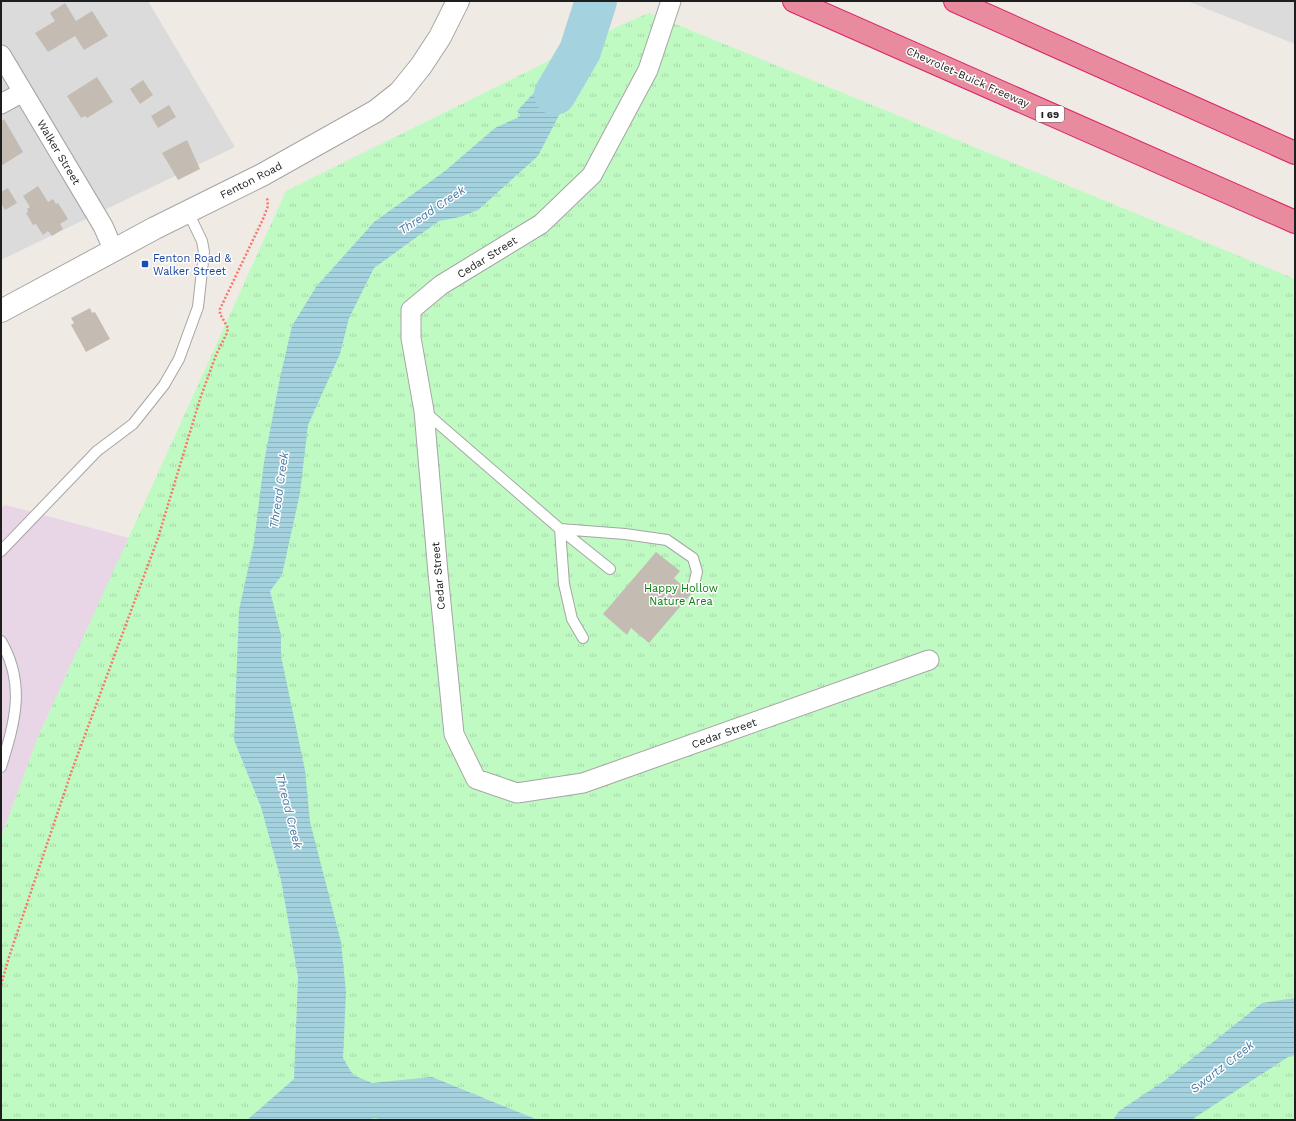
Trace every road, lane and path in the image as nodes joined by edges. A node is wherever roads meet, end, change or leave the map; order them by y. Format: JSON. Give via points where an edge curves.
{"nodes":[{"id":1,"x":458,"y":1,"type":"edge"},
{"id":2,"x":671,"y":1,"type":"edge"},
{"id":3,"x":955,"y":1,"type":"edge"},
{"id":4,"x":799,"y":3,"type":"edge"},
{"id":5,"x":1,"y":55,"type":"edge"},
{"id":6,"x":23,"y":92,"type":"junction"},
{"id":7,"x":1,"y":104,"type":"edge"},
{"id":8,"x":1295,"y":153,"type":"edge"},
{"id":9,"x":262,"y":175,"type":"junction"},
{"id":10,"x":188,"y":212,"type":"junction"},
{"id":11,"x":1295,"y":222,"type":"edge"},
{"id":12,"x":114,"y":251,"type":"junction"},
{"id":13,"x":1,"y":310,"type":"edge"},
{"id":14,"x":424,"y":411,"type":"junction"},
{"id":15,"x":560,"y":529,"type":"junction"},
{"id":16,"x":1,"y":551,"type":"edge"},
{"id":17,"x":610,"y":569,"type":"dead end"},
{"id":18,"x":694,"y":584,"type":"dead end"},
{"id":19,"x":583,"y":638,"type":"dead end"},
{"id":20,"x":1,"y":641,"type":"edge"},
{"id":21,"x":929,"y":660,"type":"dead end"},
{"id":22,"x":1,"y":767,"type":"edge"},
{"id":23,"x":1,"y":985,"type":"edge"}],
"edges":[{"from":1,"to":9,"type":"street","name":"Fenton Road","via":[[430,53],[395,97],[360,121]]},
{"from":2,"to":14,"type":"street","name":"Cedar Street","via":[[648,70],[592,175],[541,224],[441,285],[411,310],[411,338]]},
{"from":3,"to":8,"type":"highway"},
{"from":4,"to":11,"type":"highway","name":"Chevrolet-Buick Freeway","number":"I 69"},
{"from":5,"to":6,"type":"street","name":"Walker Street"},
{"from":6,"to":7,"type":"street"},
{"from":6,"to":12,"type":"street","name":"Walker Street","via":[[103,226]]},
{"from":9,"to":10,"type":"street","name":"Fenton Road"},
{"from":9,"to":23,"type":"path","via":[[268,206],[220,309],[228,328],[227,334],[202,392],[158,538],[72,770]]},
{"from":10,"to":12,"type":"street","name":"Fenton Road"},
{"from":10,"to":16,"type":"lane","via":[[202,241],[204,252],[198,307],[179,358],[164,385],[133,424],[97,451]]},
{"from":12,"to":13,"type":"street","name":"Fenton Road"},
{"from":14,"to":15,"type":"lane"},
{"from":14,"to":21,"type":"street","name":"Cedar Street","via":[[454,734],[476,779],[517,793],[583,783]]},
{"from":15,"to":17,"type":"lane"},
{"from":15,"to":18,"type":"lane","via":[[667,540],[693,558],[697,572]]},
{"from":15,"to":19,"type":"lane","via":[[564,584],[572,619]]},
{"from":20,"to":22,"type":"lane","via":[[10,659],[17,690],[14,720]]}]}
